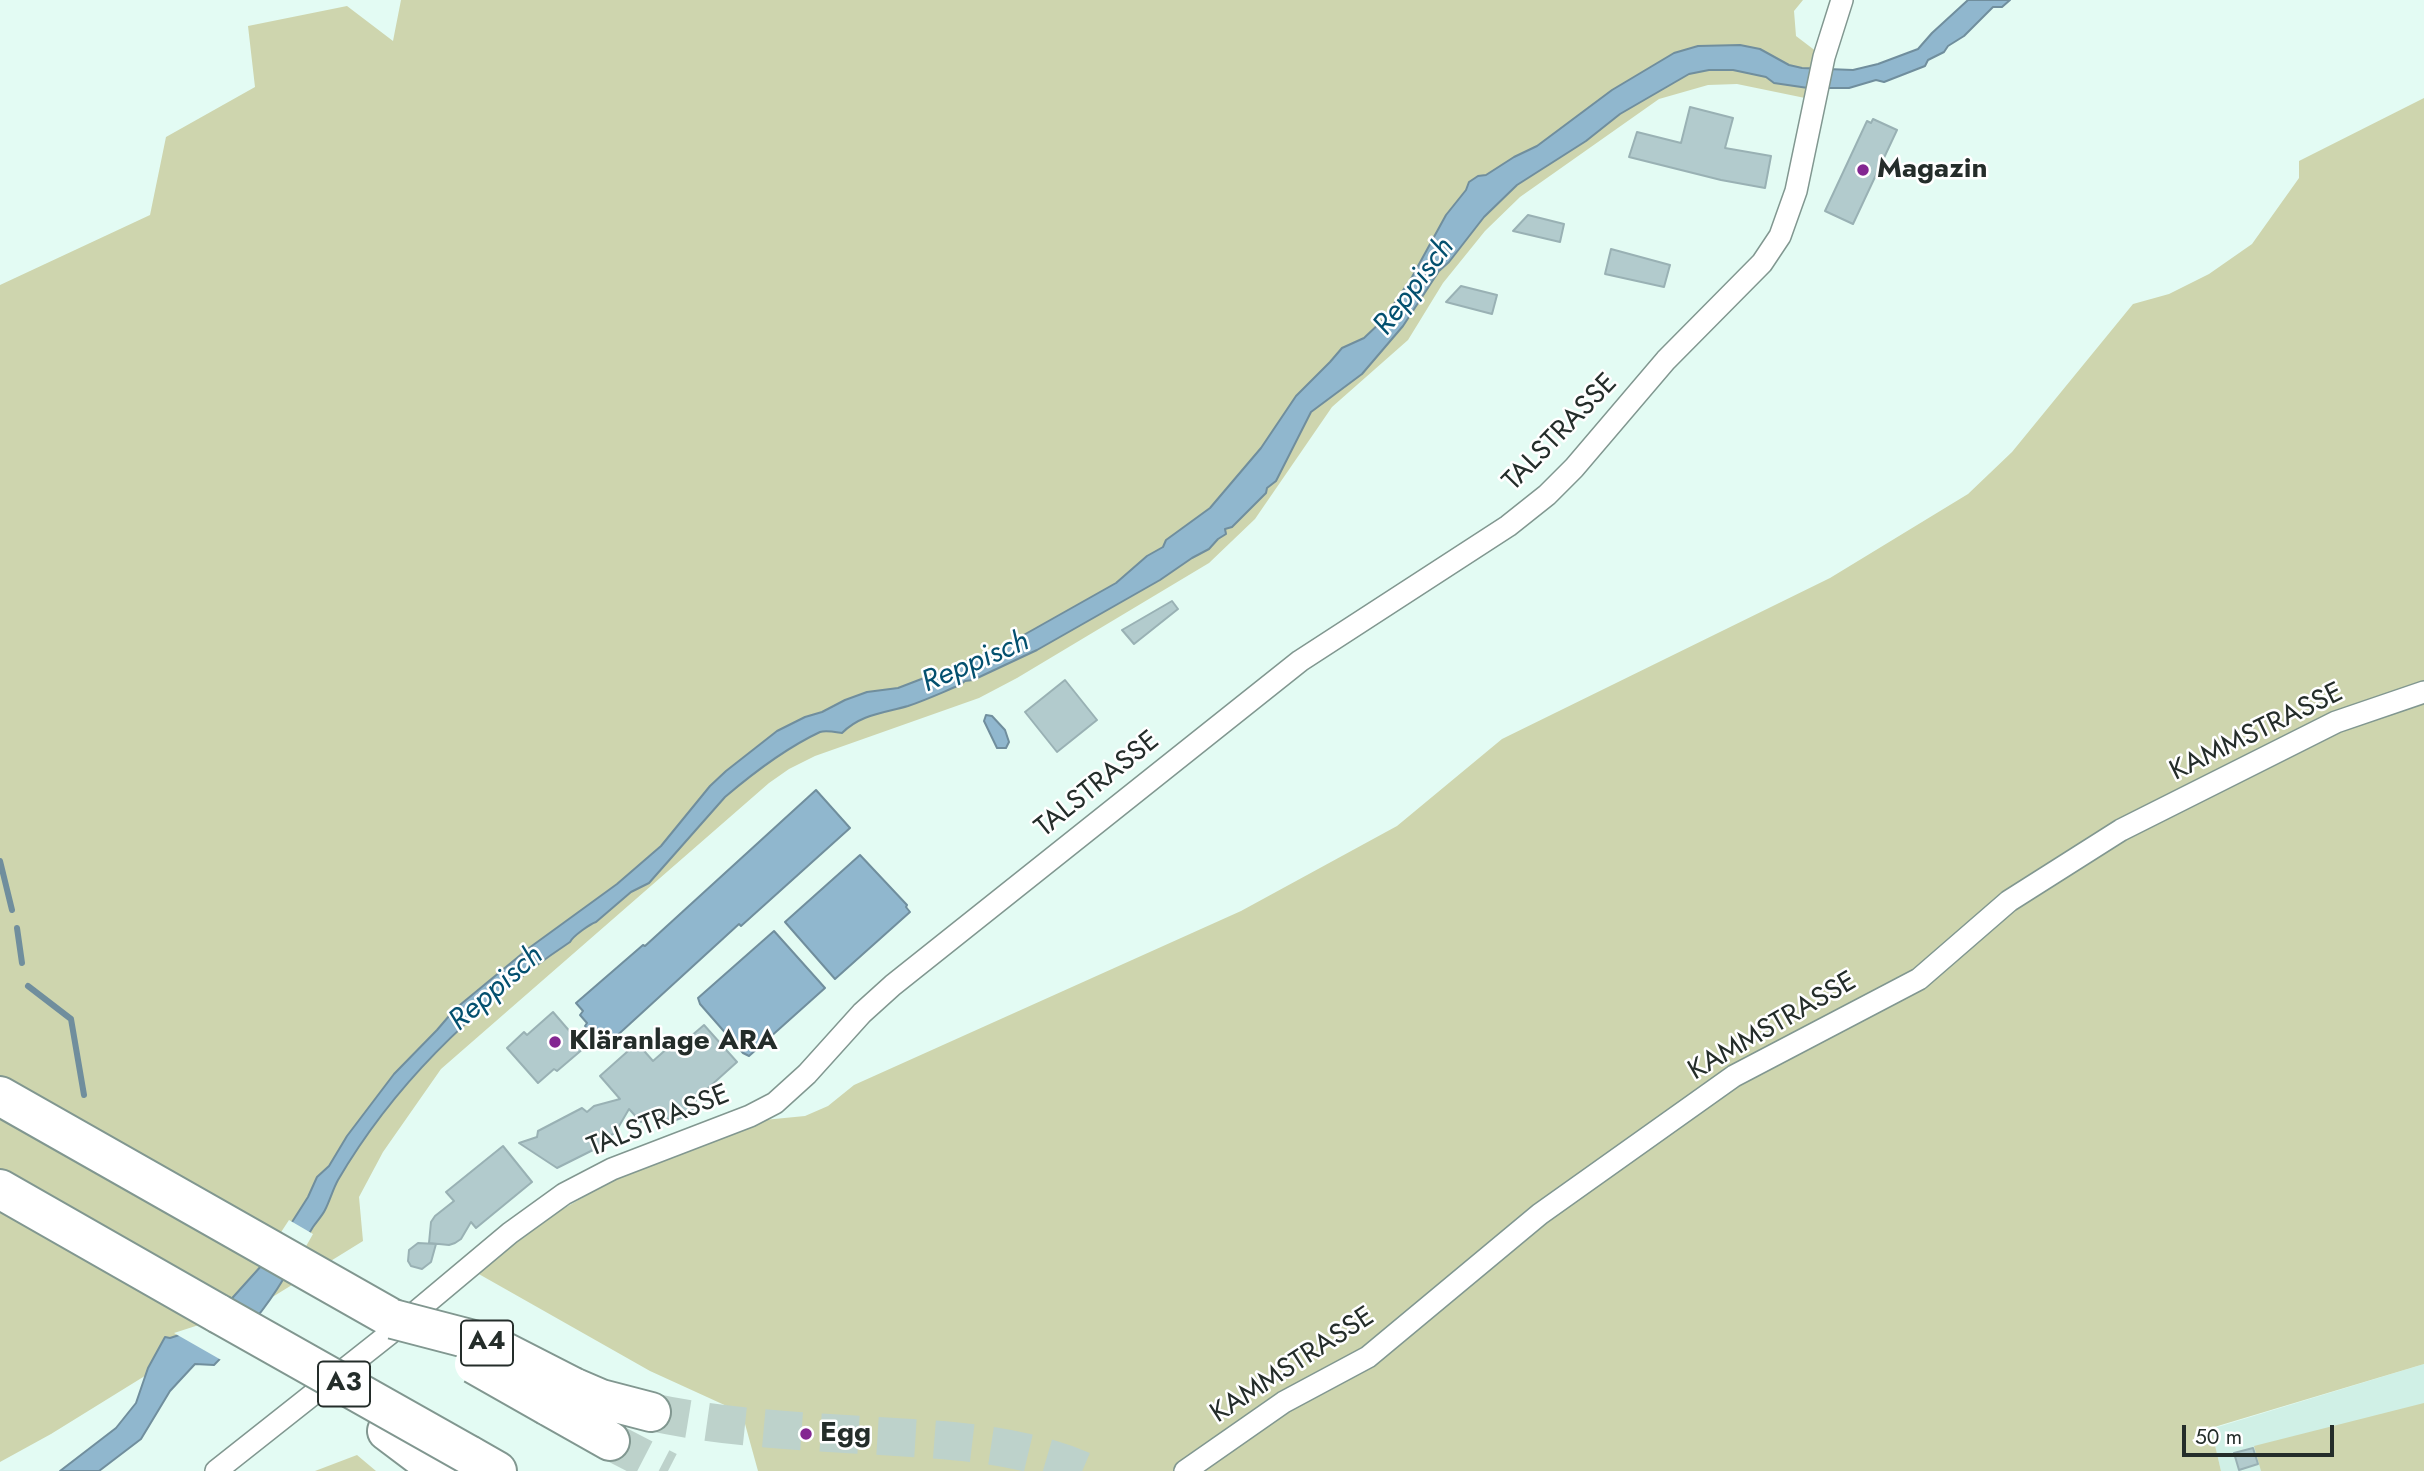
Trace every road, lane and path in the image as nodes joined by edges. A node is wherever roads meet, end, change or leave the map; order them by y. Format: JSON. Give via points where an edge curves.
{"nodes":[{"id":1,"x":1842,"y":0,"type":"edge"},
{"id":2,"x":2424,"y":692,"type":"edge"},
{"id":3,"x":0,"y":1096,"type":"edge"},
{"id":4,"x":0,"y":1189,"type":"edge"},
{"id":5,"x":561,"y":1397,"type":"junction"},
{"id":6,"x":651,"y":1412,"type":"tunnel mouth"},
{"id":7,"x":610,"y":1441,"type":"tunnel mouth"},
{"id":8,"x":469,"y":1466,"type":"edge"},
{"id":9,"x":216,"y":1471,"type":"edge"},
{"id":10,"x":1185,"y":1471,"type":"edge"}],
"edges":[{"from":1,"to":9,"type":"street","name":"TALSTRASSE","via":[[1780,236],[1769,254],[1666,360],[1547,495],[1508,526],[1300,661],[1164,768],[893,985],[786,1095],[750,1116],[596,1176],[548,1205]]},
{"from":2,"to":10,"type":"street","name":"KAMMSTRASSE","via":[[2336,722],[2121,830],[2009,901],[1919,979],[1734,1076],[1540,1214],[1368,1357],[1284,1402]]},
{"from":3,"to":5,"type":"highway","bridge":true,"via":[[393,1319]]},
{"from":4,"to":8,"type":"highway","number":"A3","bridge":true,"via":[[219,1314]]},
{"from":5,"to":6,"type":"highway","via":[[601,1399]]},
{"from":5,"to":7,"type":"highway"}]}
